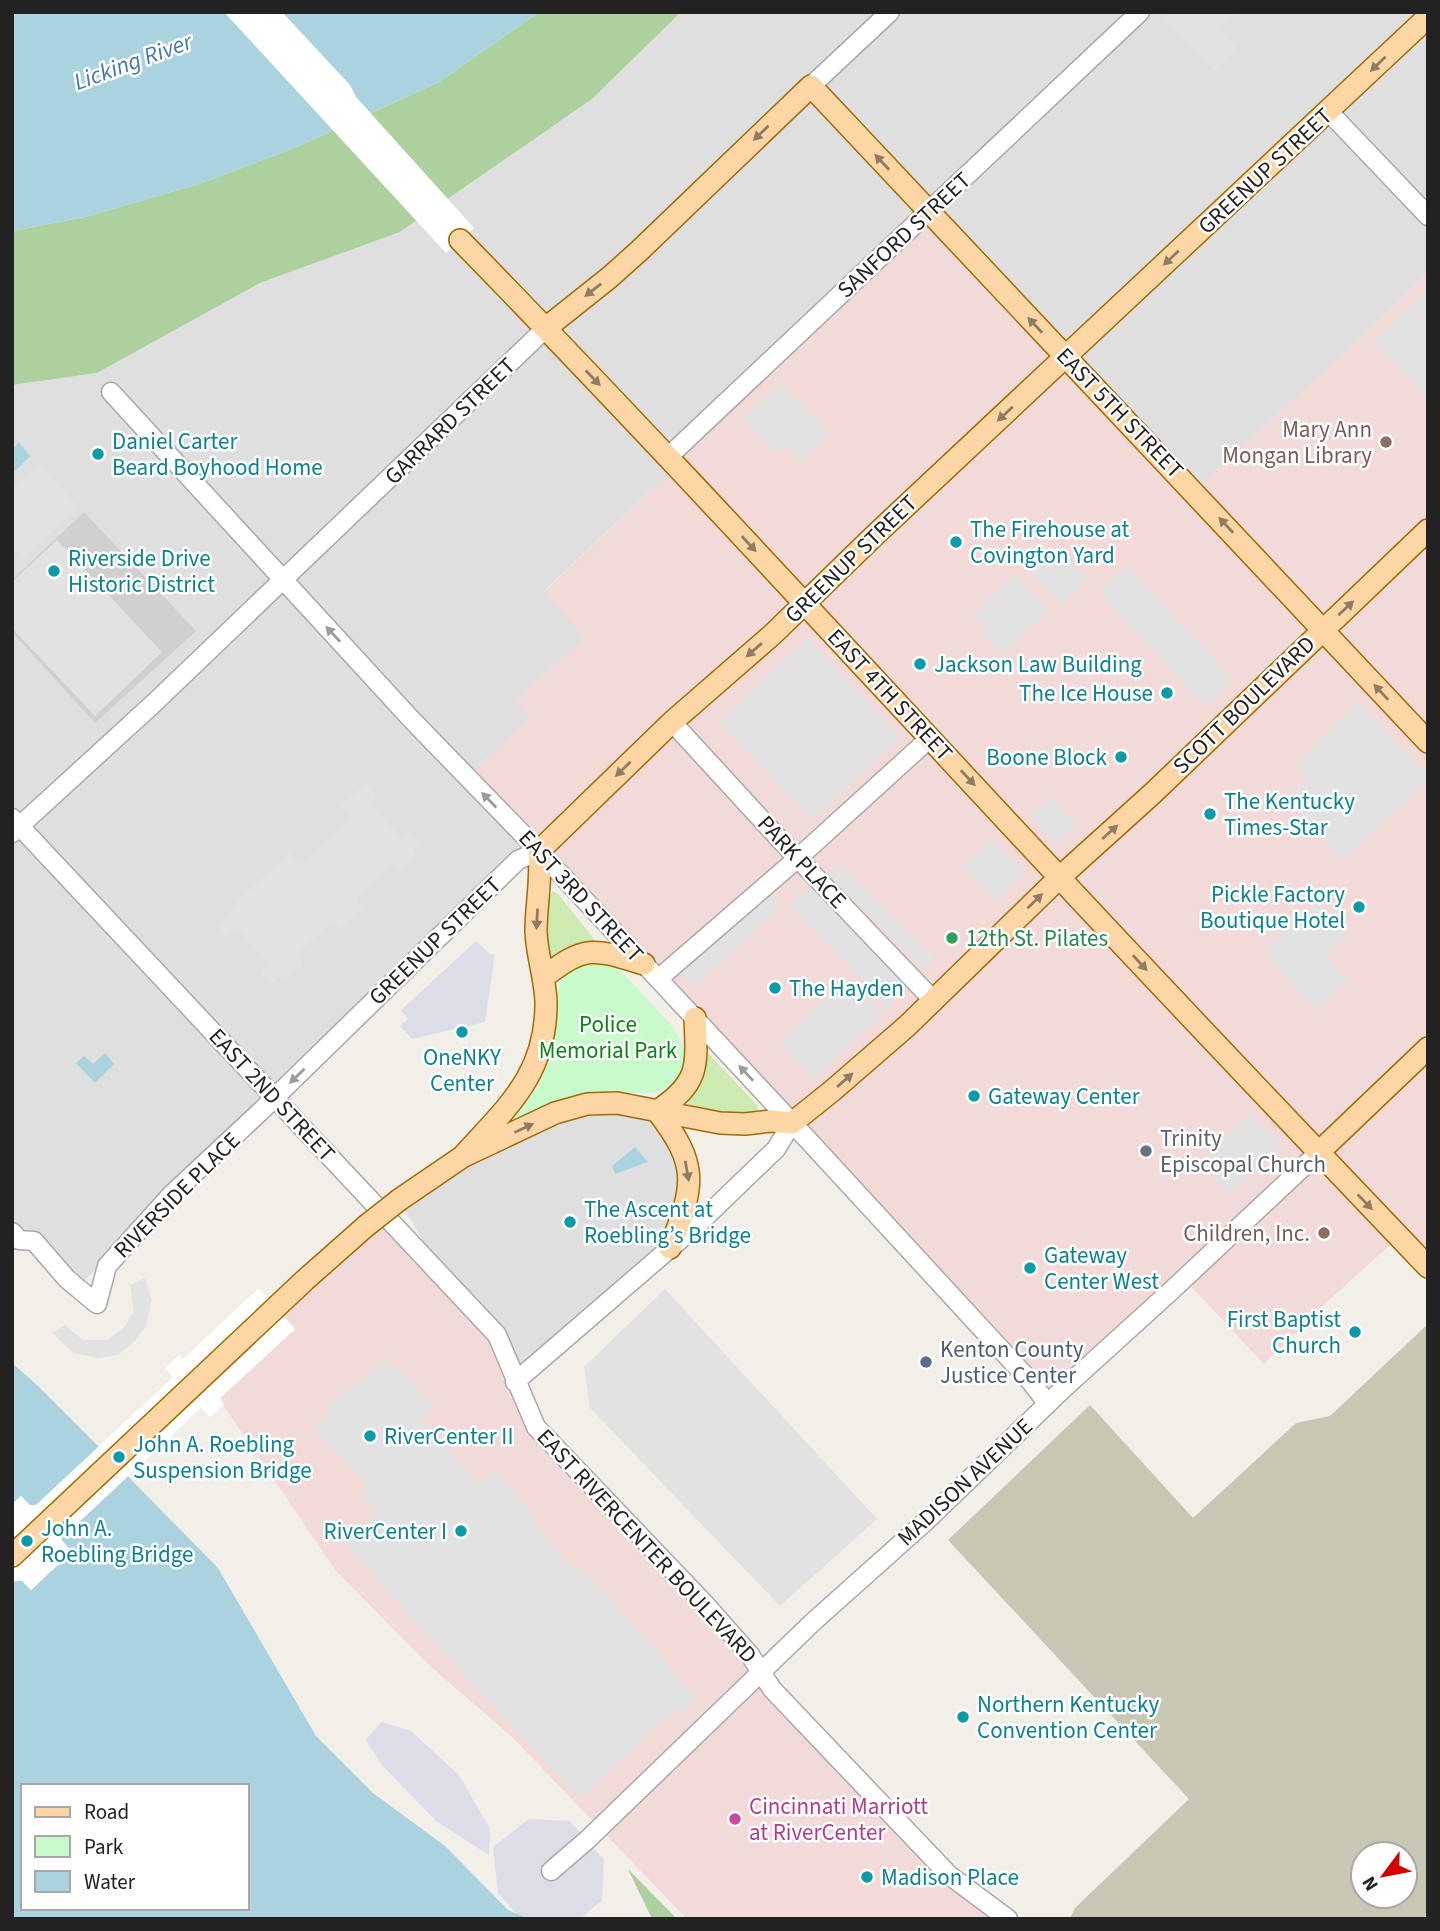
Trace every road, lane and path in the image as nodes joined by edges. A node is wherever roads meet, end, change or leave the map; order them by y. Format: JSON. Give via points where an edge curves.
{"nodes":[{"id":1,"x":890,"y":12,"type":"edge"},
{"id":2,"x":1140,"y":12,"type":"edge"},
{"id":3,"x":1428,"y":17,"type":"edge"},
{"id":4,"x":811,"y":86,"type":"junction"},
{"id":5,"x":1329,"y":112,"type":"junction"},
{"id":6,"x":929,"y":211,"type":"junction"},
{"id":7,"x":1428,"y":216,"type":"edge"},
{"id":8,"x":460,"y":240,"type":"dead end"},
{"id":9,"x":546,"y":328,"type":"junction"},
{"id":10,"x":1066,"y":357,"type":"junction"},
{"id":11,"x":111,"y":392,"type":"dead end"},
{"id":12,"x":668,"y":457,"type":"junction"},
{"id":13,"x":1428,"y":530,"type":"edge"},
{"id":14,"x":283,"y":580,"type":"junction"},
{"id":15,"x":804,"y":603,"type":"junction"},
{"id":16,"x":1323,"y":629,"type":"junction"},
{"id":17,"x":672,"y":722,"type":"junction"},
{"id":18,"x":930,"y":738,"type":"junction"},
{"id":19,"x":1428,"y":741,"type":"edge"},
{"id":20,"x":15,"y":825,"type":"edge"},
{"id":21,"x":539,"y":851,"type":"junction"},
{"id":22,"x":798,"y":858,"type":"junction"},
{"id":23,"x":1059,"y":878,"type":"junction"},
{"id":24,"x":644,"y":964,"type":"junction"},
{"id":25,"x":544,"y":977,"type":"junction"},
{"id":26,"x":658,"y":979,"type":"junction"},
{"id":27,"x":933,"y":1000,"type":"junction"},
{"id":28,"x":695,"y":1018,"type":"junction"},
{"id":29,"x":1428,"y":1048,"type":"edge"},
{"id":30,"x":275,"y":1098,"type":"junction"},
{"id":31,"x":657,"y":1111,"type":"junction"},
{"id":32,"x":792,"y":1123,"type":"junction"},
{"id":33,"x":1318,"y":1153,"type":"junction"},
{"id":34,"x":462,"y":1157,"type":"junction"},
{"id":35,"x":12,"y":1232,"type":"edge"},
{"id":36,"x":670,"y":1248,"type":"junction"},
{"id":37,"x":1428,"y":1267,"type":"edge"},
{"id":38,"x":515,"y":1382,"type":"junction"},
{"id":39,"x":1048,"y":1404,"type":"junction"},
{"id":40,"x":12,"y":1556,"type":"edge"},
{"id":41,"x":761,"y":1672,"type":"junction"},
{"id":42,"x":551,"y":1871,"type":"dead end"},
{"id":43,"x":1008,"y":1919,"type":"edge"}],
"edges":[{"from":1,"to":4,"type":"street","name":"GARRARD STREET"},
{"from":2,"to":6,"type":"street","name":"SANFORD STREET"},
{"from":3,"to":5,"type":"main road","name":"GREENUP STREET","one_way":true},
{"from":6,"to":4,"type":"main road","name":"EAST 5TH STREET","one_way":true},
{"from":4,"to":9,"type":"main road","name":"GARRARD STREET","one_way":true,"via":[[639,251]]},
{"from":5,"to":7,"type":"street"},
{"from":5,"to":10,"type":"main road","name":"GREENUP STREET","one_way":true},
{"from":10,"to":6,"type":"main road","name":"EAST 5TH STREET","one_way":true},
{"from":6,"to":12,"type":"street","name":"SANFORD STREET"},
{"from":8,"to":9,"type":"main road","name":"EAST 4TH STREET"},
{"from":9,"to":12,"type":"main road","name":"EAST 4TH STREET","one_way":true},
{"from":9,"to":14,"type":"street","name":"GARRARD STREET"},
{"from":10,"to":15,"type":"main road","name":"GREENUP STREET","one_way":true},
{"from":16,"to":10,"type":"main road","name":"EAST 5TH STREET","one_way":true},
{"from":11,"to":14,"type":"street","name":"EAST 3RD STREET"},
{"from":12,"to":15,"type":"main road","name":"EAST 4TH STREET","one_way":true},
{"from":16,"to":13,"type":"main road","name":"SCOTT BOULEVARD","one_way":true},
{"from":14,"to":20,"type":"street","name":"GARRARD STREET"},
{"from":21,"to":14,"type":"street","name":"EAST 3RD STREET","one_way":true},
{"from":15,"to":17,"type":"main road","name":"GREENUP STREET","one_way":true},
{"from":15,"to":18,"type":"main road","name":"EAST 4TH STREET"},
{"from":19,"to":16,"type":"main road","name":"EAST 5TH STREET","one_way":true},
{"from":23,"to":16,"type":"main road","name":"SCOTT BOULEVARD","one_way":true},
{"from":17,"to":21,"type":"main road","name":"GREENUP STREET","one_way":true},
{"from":17,"to":22,"type":"street","name":"PARK PLACE"},
{"from":18,"to":22,"type":"street"},
{"from":18,"to":23,"type":"main road","name":"EAST 4TH STREET","one_way":true},
{"from":20,"to":30,"type":"street","name":"EAST 2ND STREET"},
{"from":21,"to":24,"type":"street","name":"EAST 3RD STREET"},
{"from":21,"to":25,"type":"main road","one_way":true,"via":[[536,933]]},
{"from":21,"to":30,"type":"street","name":"GREENUP STREET","one_way":true,"via":[[518,860]]},
{"from":22,"to":26,"type":"street"},
{"from":22,"to":27,"type":"street","name":"PARK PLACE"},
{"from":27,"to":23,"type":"main road","name":"SCOTT BOULEVARD","one_way":true},
{"from":23,"to":33,"type":"main road","name":"EAST 4TH STREET","one_way":true},
{"from":24,"to":25,"type":"main road","via":[[583,952]]},
{"from":24,"to":26,"type":"street","name":"EAST 3RD STREET"},
{"from":25,"to":34,"type":"main road","via":[[540,1051],[529,1078]]},
{"from":26,"to":28,"type":"street","name":"EAST 3RD STREET"},
{"from":32,"to":27,"type":"main road","one_way":true},
{"from":28,"to":31,"type":"main road","via":[[696,1065],[682,1093]]},
{"from":32,"to":28,"type":"street","name":"EAST 3RD STREET","one_way":true},
{"from":29,"to":33,"type":"main road","name":"MADISON AVENUE"},
{"from":30,"to":35,"type":"street","name":"RIVERSIDE PLACE","via":[[171,1195],[107,1266],[97,1304],[67,1279],[34,1241],[19,1240]]},
{"from":30,"to":38,"type":"street","name":"EAST 2ND STREET","via":[[497,1335]]},
{"from":31,"to":32,"type":"main road","via":[[720,1123]]},
{"from":34,"to":31,"type":"main road","one_way":true,"via":[[555,1113],[587,1104],[617,1103]]},
{"from":31,"to":36,"type":"main road","one_way":true,"via":[[681,1146],[690,1186]]},
{"from":32,"to":36,"type":"street","via":[[776,1149]]},
{"from":32,"to":39,"type":"street","name":"EAST 3RD STREET"},
{"from":33,"to":37,"type":"main road","name":"EAST 4TH STREET","one_way":true},
{"from":33,"to":39,"type":"street","name":"MADISON AVENUE"},
{"from":34,"to":40,"type":"main road","bridge":true,"via":[[399,1200],[305,1280]]},
{"from":36,"to":38,"type":"street"},
{"from":38,"to":41,"type":"street","name":"EAST RIVERCENTER BOULEVARD","via":[[536,1427],[705,1604]]},
{"from":39,"to":41,"type":"street","name":"MADISON AVENUE"},
{"from":41,"to":42,"type":"street","name":"MADISON AVENUE"},
{"from":41,"to":43,"type":"street","name":"EAST RIVERCENTER BOULEVARD","via":[[949,1875]]}]}
